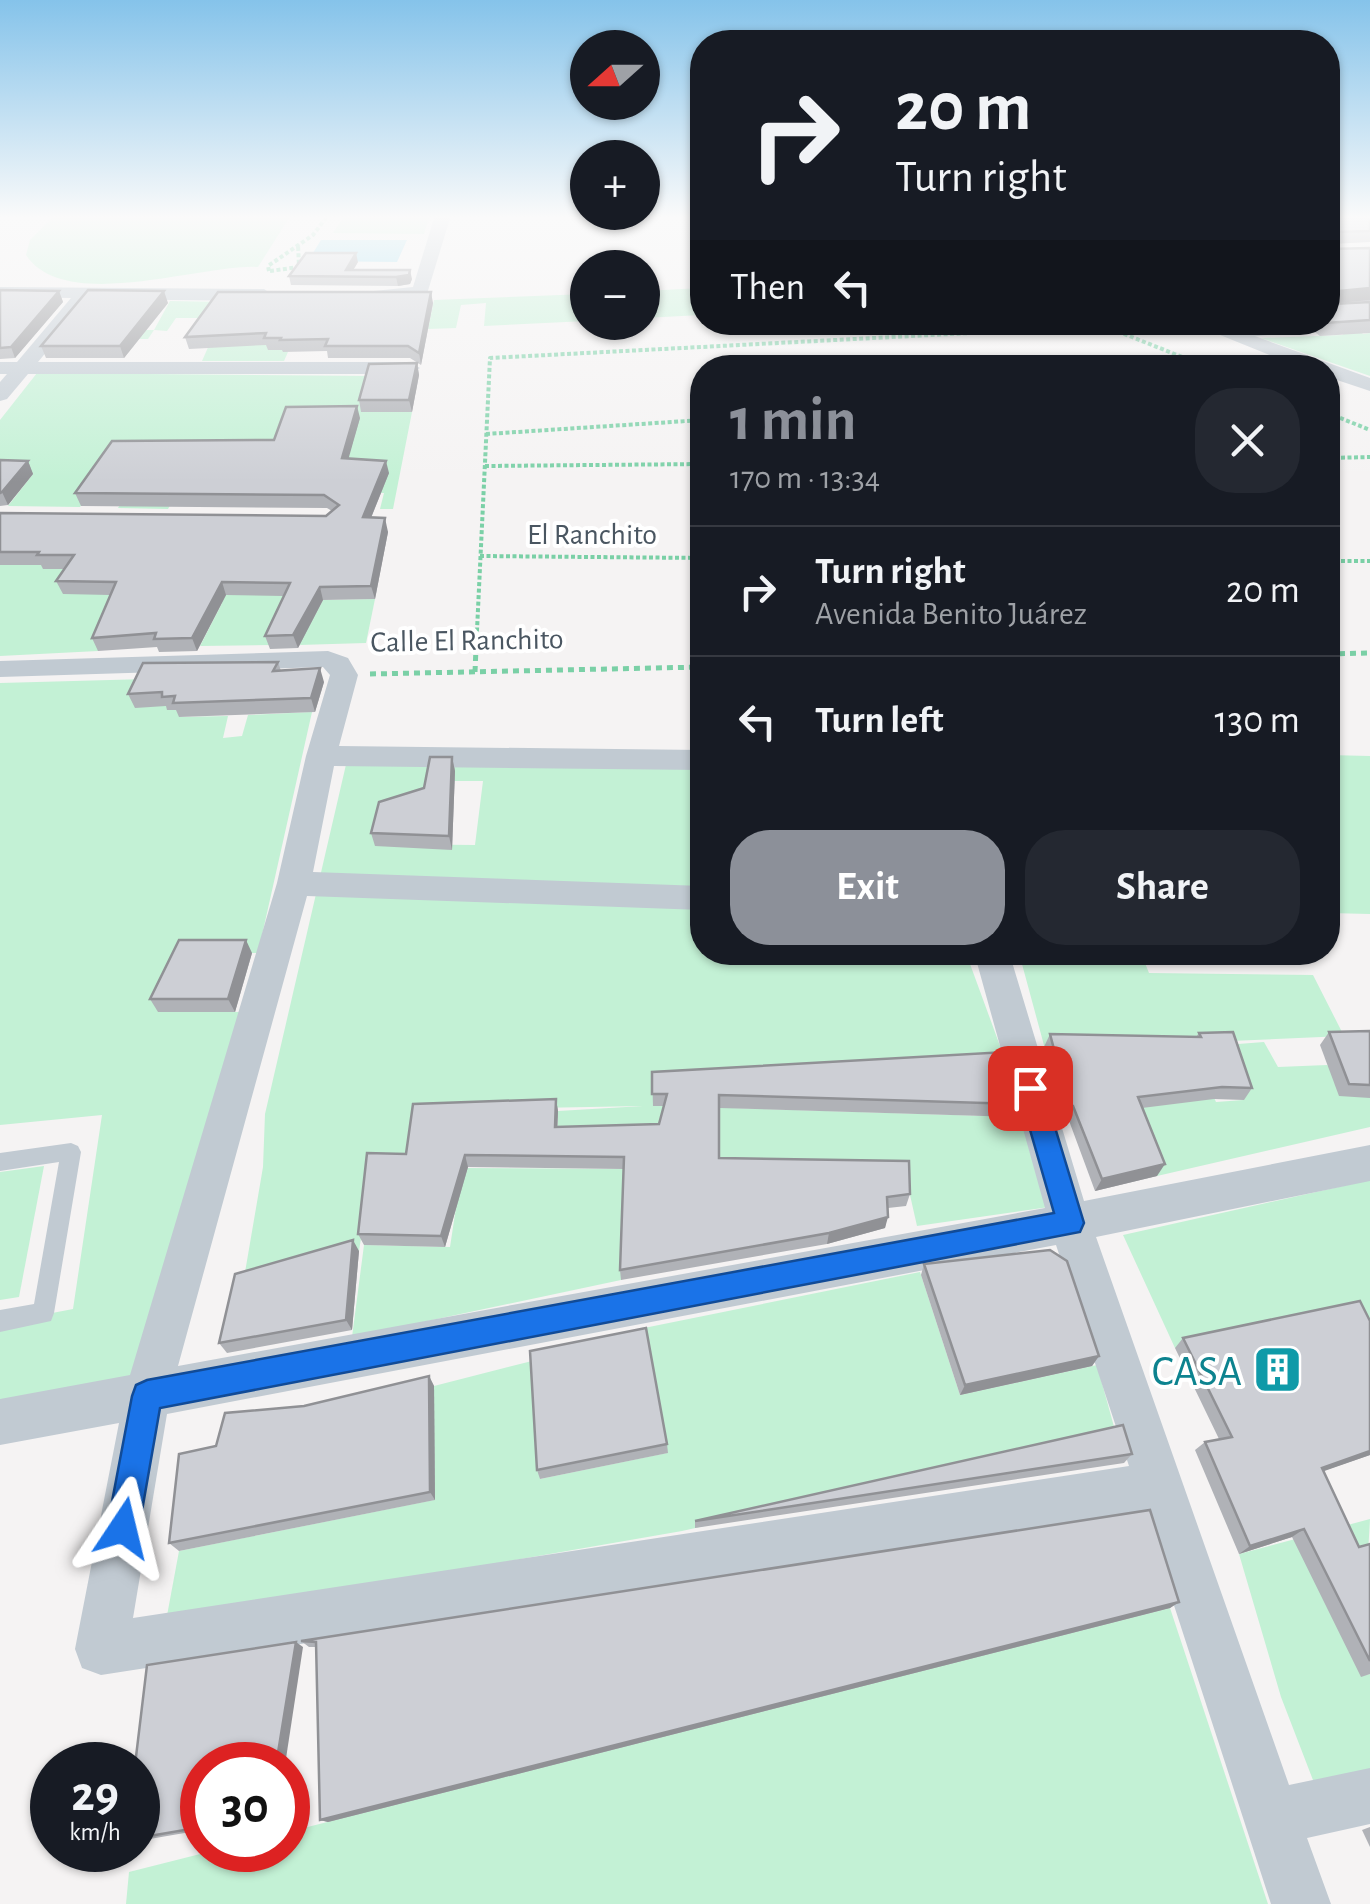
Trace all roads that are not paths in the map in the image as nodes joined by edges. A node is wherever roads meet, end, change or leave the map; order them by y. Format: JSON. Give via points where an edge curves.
{"nodes":[{"id":1,"x":74,"y":304,"type":"edge"},
{"id":2,"x":1242,"y":335,"type":"edge"},
{"id":3,"x":1232,"y":336,"type":"joint"},
{"id":4,"x":1285,"y":355,"type":"edge"},
{"id":5,"x":11,"y":368,"type":"edge"},
{"id":6,"x":410,"y":368,"type":"edge"},
{"id":7,"x":1340,"y":375,"type":"edge"},
{"id":8,"x":1370,"y":385,"type":"edge"},
{"id":9,"x":0,"y":394,"type":"edge"},
{"id":10,"x":0,"y":669,"type":"edge"},
{"id":11,"x":321,"y":756,"type":"junction"},
{"id":12,"x":690,"y":760,"type":"edge"},
{"id":13,"x":294,"y":884,"type":"junction"},
{"id":14,"x":690,"y":898,"type":"edge"},
{"id":15,"x":995,"y":965,"type":"edge"},
{"id":16,"x":0,"y":1162,"type":"edge"},
{"id":17,"x":1370,"y":1163,"type":"edge"},
{"id":18,"x":1070,"y":1223,"type":"junction"},
{"id":19,"x":0,"y":1321,"type":"edge"},
{"id":20,"x":147,"y":1396,"type":"junction"},
{"id":21,"x":0,"y":1422,"type":"edge"},
{"id":22,"x":1159,"y":1486,"type":"junction"},
{"id":23,"x":1370,"y":1796,"type":"edge"},
{"id":24,"x":1272,"y":1817,"type":"junction"},
{"id":25,"x":1301,"y":1904,"type":"edge"}],
"edges":[{"from":1,"to":5,"type":"street"},
{"from":2,"to":3,"type":"lane"},
{"from":3,"to":4,"type":"street"},
{"from":5,"to":6,"type":"street"},
{"from":5,"to":9,"type":"street"},
{"from":7,"to":8,"type":"street"},
{"from":10,"to":11,"type":"street","name":"Calle El Ranchito","via":[[328,659],[344,675]]},
{"from":11,"to":12,"type":"street"},
{"from":11,"to":13,"type":"street"},
{"from":13,"to":14,"type":"street"},
{"from":13,"to":20,"type":"street"},
{"from":15,"to":18,"type":"street"},
{"from":16,"to":19,"type":"lane","via":[[71,1152],[43,1313]]},
{"from":17,"to":18,"type":"street"},
{"from":18,"to":20,"type":"street"},
{"from":18,"to":22,"type":"street"},
{"from":20,"to":21,"type":"street"},
{"from":20,"to":22,"type":"street","via":[[101,1649]]},
{"from":22,"to":24,"type":"street"},
{"from":23,"to":24,"type":"street"},
{"from":24,"to":25,"type":"street"}]}
